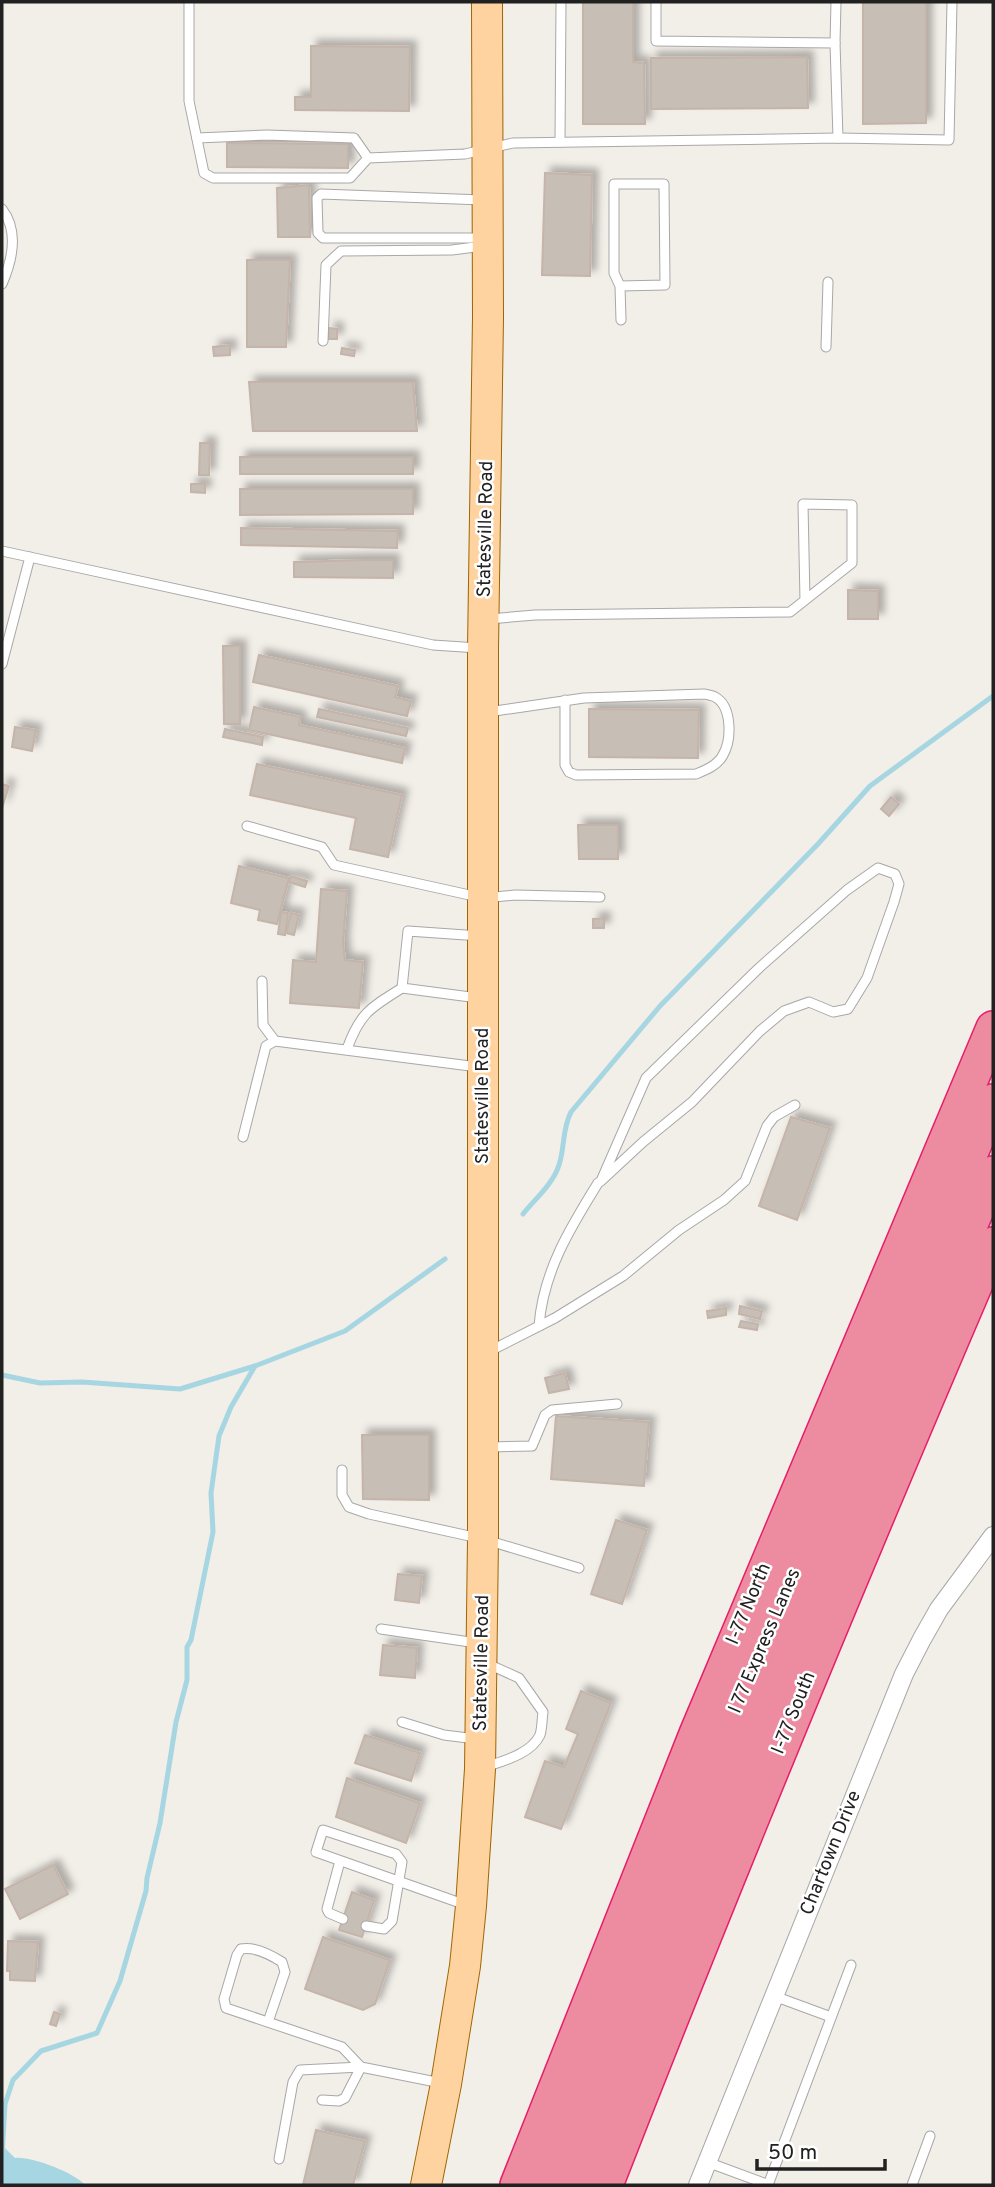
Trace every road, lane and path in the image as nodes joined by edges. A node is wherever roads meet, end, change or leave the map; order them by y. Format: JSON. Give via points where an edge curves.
{"nodes":[{"id":1,"x":189,"y":2,"type":"edge"},
{"id":2,"x":487,"y":2,"type":"edge"},
{"id":3,"x":561,"y":2,"type":"edge"},
{"id":4,"x":656,"y":2,"type":"edge"},
{"id":5,"x":836,"y":2,"type":"edge"},
{"id":6,"x":952,"y":2,"type":"edge"},
{"id":7,"x":835,"y":43,"type":"junction"},
{"id":8,"x":197,"y":138,"type":"junction"},
{"id":9,"x":838,"y":138,"type":"junction"},
{"id":10,"x":560,"y":142,"type":"junction"},
{"id":11,"x":489,"y":148,"type":"junction"},
{"id":12,"x":368,"y":158,"type":"junction"},
{"id":13,"x":489,"y":200,"type":"junction"},
{"id":14,"x":2,"y":209,"type":"edge"},
{"id":15,"x":489,"y":242,"type":"junction"},
{"id":16,"x":828,"y":282,"type":"dead end"},
{"id":17,"x":2,"y":284,"type":"edge"},
{"id":18,"x":620,"y":286,"type":"junction"},
{"id":19,"x":621,"y":320,"type":"dead end"},
{"id":20,"x":323,"y":341,"type":"dead end"},
{"id":21,"x":826,"y":347,"type":"dead end"},
{"id":22,"x":2,"y":551,"type":"edge"},
{"id":23,"x":30,"y":556,"type":"junction"},
{"id":24,"x":805,"y":600,"type":"junction"},
{"id":25,"x":484,"y":634,"type":"junction"},
{"id":26,"x":2,"y":664,"type":"edge"},
{"id":27,"x":565,"y":700,"type":"junction"},
{"id":28,"x":483,"y":713,"type":"junction"},
{"id":29,"x":247,"y":826,"type":"dead end"},
{"id":30,"x":600,"y":897,"type":"dead end"},
{"id":31,"x":483,"y":898,"type":"junction"},
{"id":32,"x":483,"y":936,"type":"junction"},
{"id":33,"x":261,"y":981,"type":"dead end"},
{"id":34,"x":402,"y":988,"type":"junction"},
{"id":35,"x":483,"y":999,"type":"junction"},
{"id":36,"x":993,"y":1028,"type":"edge"},
{"id":37,"x":275,"y":1041,"type":"junction"},
{"id":38,"x":347,"y":1049,"type":"junction"},
{"id":39,"x":483,"y":1067,"type":"junction"},
{"id":40,"x":993,"y":1101,"type":"edge"},
{"id":41,"x":795,"y":1105,"type":"dead end"},
{"id":42,"x":243,"y":1137,"type":"dead end"},
{"id":43,"x":601,"y":1181,"type":"junction"},
{"id":44,"x":989,"y":1184,"type":"edge"},
{"id":45,"x":993,"y":1244,"type":"edge"},
{"id":46,"x":538,"y":1326,"type":"junction"},
{"id":47,"x":483,"y":1355,"type":"junction"},
{"id":48,"x":617,"y":1404,"type":"dead end"},
{"id":49,"x":921,"y":1412,"type":"junction"},
{"id":50,"x":483,"y":1447,"type":"junction"},
{"id":51,"x":342,"y":1470,"type":"dead end"},
{"id":52,"x":993,"y":1536,"type":"edge"},
{"id":53,"x":483,"y":1539,"type":"junction"},
{"id":54,"x":579,"y":1568,"type":"dead end"},
{"id":55,"x":381,"y":1629,"type":"dead end"},
{"id":56,"x":482,"y":1653,"type":"junction"},
{"id":57,"x":402,"y":1722,"type":"dead end"},
{"id":58,"x":481,"y":1754,"type":"junction"},
{"id":59,"x":340,"y":1861,"type":"junction"},
{"id":60,"x":398,"y":1881,"type":"junction"},
{"id":61,"x":471,"y":1906,"type":"junction"},
{"id":62,"x":343,"y":1919,"type":"dead end"},
{"id":63,"x":366,"y":1926,"type":"dead end"},
{"id":64,"x":644,"y":1938,"type":"junction"},
{"id":65,"x":851,"y":1965,"type":"dead end"},
{"id":66,"x":774,"y":1996,"type":"junction"},
{"id":67,"x":831,"y":2017,"type":"junction"},
{"id":68,"x":268,"y":2022,"type":"junction"},
{"id":69,"x":361,"y":2067,"type":"junction"},
{"id":70,"x":446,"y":2084,"type":"junction"},
{"id":71,"x":322,"y":2100,"type":"dead end"},
{"id":72,"x":541,"y":2122,"type":"junction"},
{"id":73,"x":930,"y":2136,"type":"dead end"},
{"id":74,"x":279,"y":2160,"type":"dead end"},
{"id":75,"x":707,"y":2162,"type":"junction"},
{"id":76,"x":426,"y":2185,"type":"edge"},
{"id":77,"x":517,"y":2185,"type":"edge"},
{"id":78,"x":547,"y":2185,"type":"edge"},
{"id":79,"x":576,"y":2185,"type":"edge"},
{"id":80,"x":606,"y":2185,"type":"edge"},
{"id":81,"x":698,"y":2185,"type":"edge"},
{"id":82,"x":768,"y":2185,"type":"edge"},
{"id":83,"x":912,"y":2185,"type":"edge"}],
"edges":[{"from":1,"to":8,"type":"lane","via":[[190,101]]},
{"from":2,"to":11,"type":"main road","name":"Statesville Road"},
{"from":3,"to":10,"type":"lane"},
{"from":4,"to":7,"type":"lane","via":[[656,41]]},
{"from":5,"to":7,"type":"lane"},
{"from":6,"to":9,"type":"lane","via":[[949,140]]},
{"from":7,"to":9,"type":"lane"},
{"from":8,"to":12,"type":"lane","via":[[354,138]]},
{"from":8,"to":12,"type":"lane","via":[[204,173],[213,178],[350,178]]},
{"from":9,"to":10,"type":"lane"},
{"from":10,"to":11,"type":"lane"},
{"from":11,"to":12,"type":"lane","via":[[465,154]]},
{"from":11,"to":13,"type":"main road","name":"Statesville Road"},
{"from":13,"to":15,"type":"main road","name":"Statesville Road"},
{"from":13,"to":15,"type":"lane","via":[[321,194],[317,198],[318,233],[323,238]]},
{"from":14,"to":17,"type":"lane","via":[[11,225],[12,248]]},
{"from":15,"to":20,"type":"lane","via":[[452,250],[341,251],[326,265]]},
{"from":15,"to":25,"type":"main road","name":"Statesville Road"},
{"from":16,"to":21,"type":"lane"},
{"from":18,"to":18,"type":"lane","via":[[665,285],[664,184],[614,184],[614,273]]},
{"from":18,"to":19,"type":"lane"},
{"from":22,"to":23,"type":"lane"},
{"from":23,"to":25,"type":"lane","via":[[433,645]]},
{"from":23,"to":26,"type":"lane"},
{"from":24,"to":24,"type":"lane","via":[[852,563],[852,505],[803,503]]},
{"from":24,"to":25,"type":"lane","via":[[790,612],[535,615]]},
{"from":25,"to":28,"type":"main road","name":"Statesville Road"},
{"from":27,"to":27,"type":"lane","via":[[714,696],[727,714],[723,755],[713,767],[696,774],[576,775],[565,765]]},
{"from":27,"to":28,"type":"lane"},
{"from":28,"to":31,"type":"main road","name":"Statesville Road"},
{"from":29,"to":31,"type":"lane","via":[[322,847],[334,865]]},
{"from":30,"to":31,"type":"lane"},
{"from":31,"to":32,"type":"main road","name":"Statesville Road"},
{"from":32,"to":34,"type":"lane","via":[[408,931]]},
{"from":32,"to":35,"type":"main road","name":"Statesville Road"},
{"from":33,"to":37,"type":"lane","via":[[263,1025]]},
{"from":34,"to":35,"type":"lane"},
{"from":34,"to":38,"type":"lane","via":[[371,1007],[356,1025]]},
{"from":35,"to":39,"type":"main road","name":"Statesville Road"},
{"from":36,"to":72,"type":"highway","name":"I-77 North","via":[[710,1697]]},
{"from":37,"to":38,"type":"lane"},
{"from":37,"to":42,"type":"lane","via":[[266,1046]]},
{"from":38,"to":39,"type":"lane"},
{"from":39,"to":47,"type":"main road","name":"Statesville Road"},
{"from":40,"to":64,"type":"highway","name":"I 77 Express Lanes"},
{"from":41,"to":46,"type":"lane","via":[[767,1126],[745,1181],[724,1200],[622,1276]]},
{"from":43,"to":43,"type":"lane","via":[[692,1102],[784,1011],[809,1002],[833,1012],[848,1009],[867,978],[899,884],[895,874],[878,868],[847,890],[646,1078]]},
{"from":43,"to":46,"type":"lane","via":[[570,1227],[551,1268]]},
{"from":44,"to":49,"type":"highway"},
{"from":44,"to":79,"type":"highway","name":"I 77 Express Lanes","via":[[761,1718]]},
{"from":45,"to":49,"type":"highway","name":"I-77 South"},
{"from":46,"to":47,"type":"lane"},
{"from":47,"to":50,"type":"main road","name":"Statesville Road"},
{"from":48,"to":50,"type":"lane","via":[[552,1410],[545,1415],[532,1446]]},
{"from":49,"to":80,"type":"highway","name":"I-77 South","via":[[778,1753]]},
{"from":50,"to":53,"type":"main road","name":"Statesville Road"},
{"from":51,"to":53,"type":"lane","via":[[342,1496],[349,1507]]},
{"from":52,"to":66,"type":"street","name":"Chartown Drive","via":[[939,1609],[916,1650]]},
{"from":53,"to":54,"type":"lane"},
{"from":53,"to":56,"type":"main road","name":"Statesville Road"},
{"from":55,"to":56,"type":"lane"},
{"from":56,"to":58,"type":"main road","name":"Statesville Road"},
{"from":56,"to":58,"type":"lane","via":[[519,1678],[543,1712],[539,1736],[525,1751],[508,1760]]},
{"from":57,"to":58,"type":"lane","via":[[444,1735]]},
{"from":58,"to":61,"type":"main road","name":"Statesville Road"},
{"from":59,"to":60,"type":"lane"},
{"from":59,"to":60,"type":"lane","via":[[316,1852],[323,1830],[396,1854],[402,1862]]},
{"from":59,"to":62,"type":"lane","via":[[327,1909]]},
{"from":60,"to":61,"type":"lane"},
{"from":60,"to":63,"type":"lane","via":[[392,1921],[384,1929]]},
{"from":61,"to":70,"type":"main road","name":"Statesville Road"},
{"from":64,"to":72,"type":"highway"},
{"from":64,"to":78,"type":"highway","name":"I 77 Express Lanes"},
{"from":65,"to":67,"type":"lane"},
{"from":66,"to":67,"type":"lane"},
{"from":66,"to":75,"type":"street","name":"Chartown Drive"},
{"from":67,"to":82,"type":"lane"},
{"from":68,"to":68,"type":"lane","via":[[226,2008],[224,1999],[241,1949],[272,1955],[282,1962],[285,1972]]},
{"from":68,"to":69,"type":"lane","via":[[342,2047]]},
{"from":69,"to":70,"type":"lane"},
{"from":69,"to":71,"type":"lane","via":[[345,2098]]},
{"from":69,"to":74,"type":"lane","via":[[300,2070],[293,2082]]},
{"from":70,"to":76,"type":"main road","name":"Statesville Road"},
{"from":72,"to":77,"type":"highway","name":"I-77 North"},
{"from":73,"to":83,"type":"lane"},
{"from":75,"to":81,"type":"street","name":"Chartown Drive"},
{"from":75,"to":82,"type":"lane"}]}
